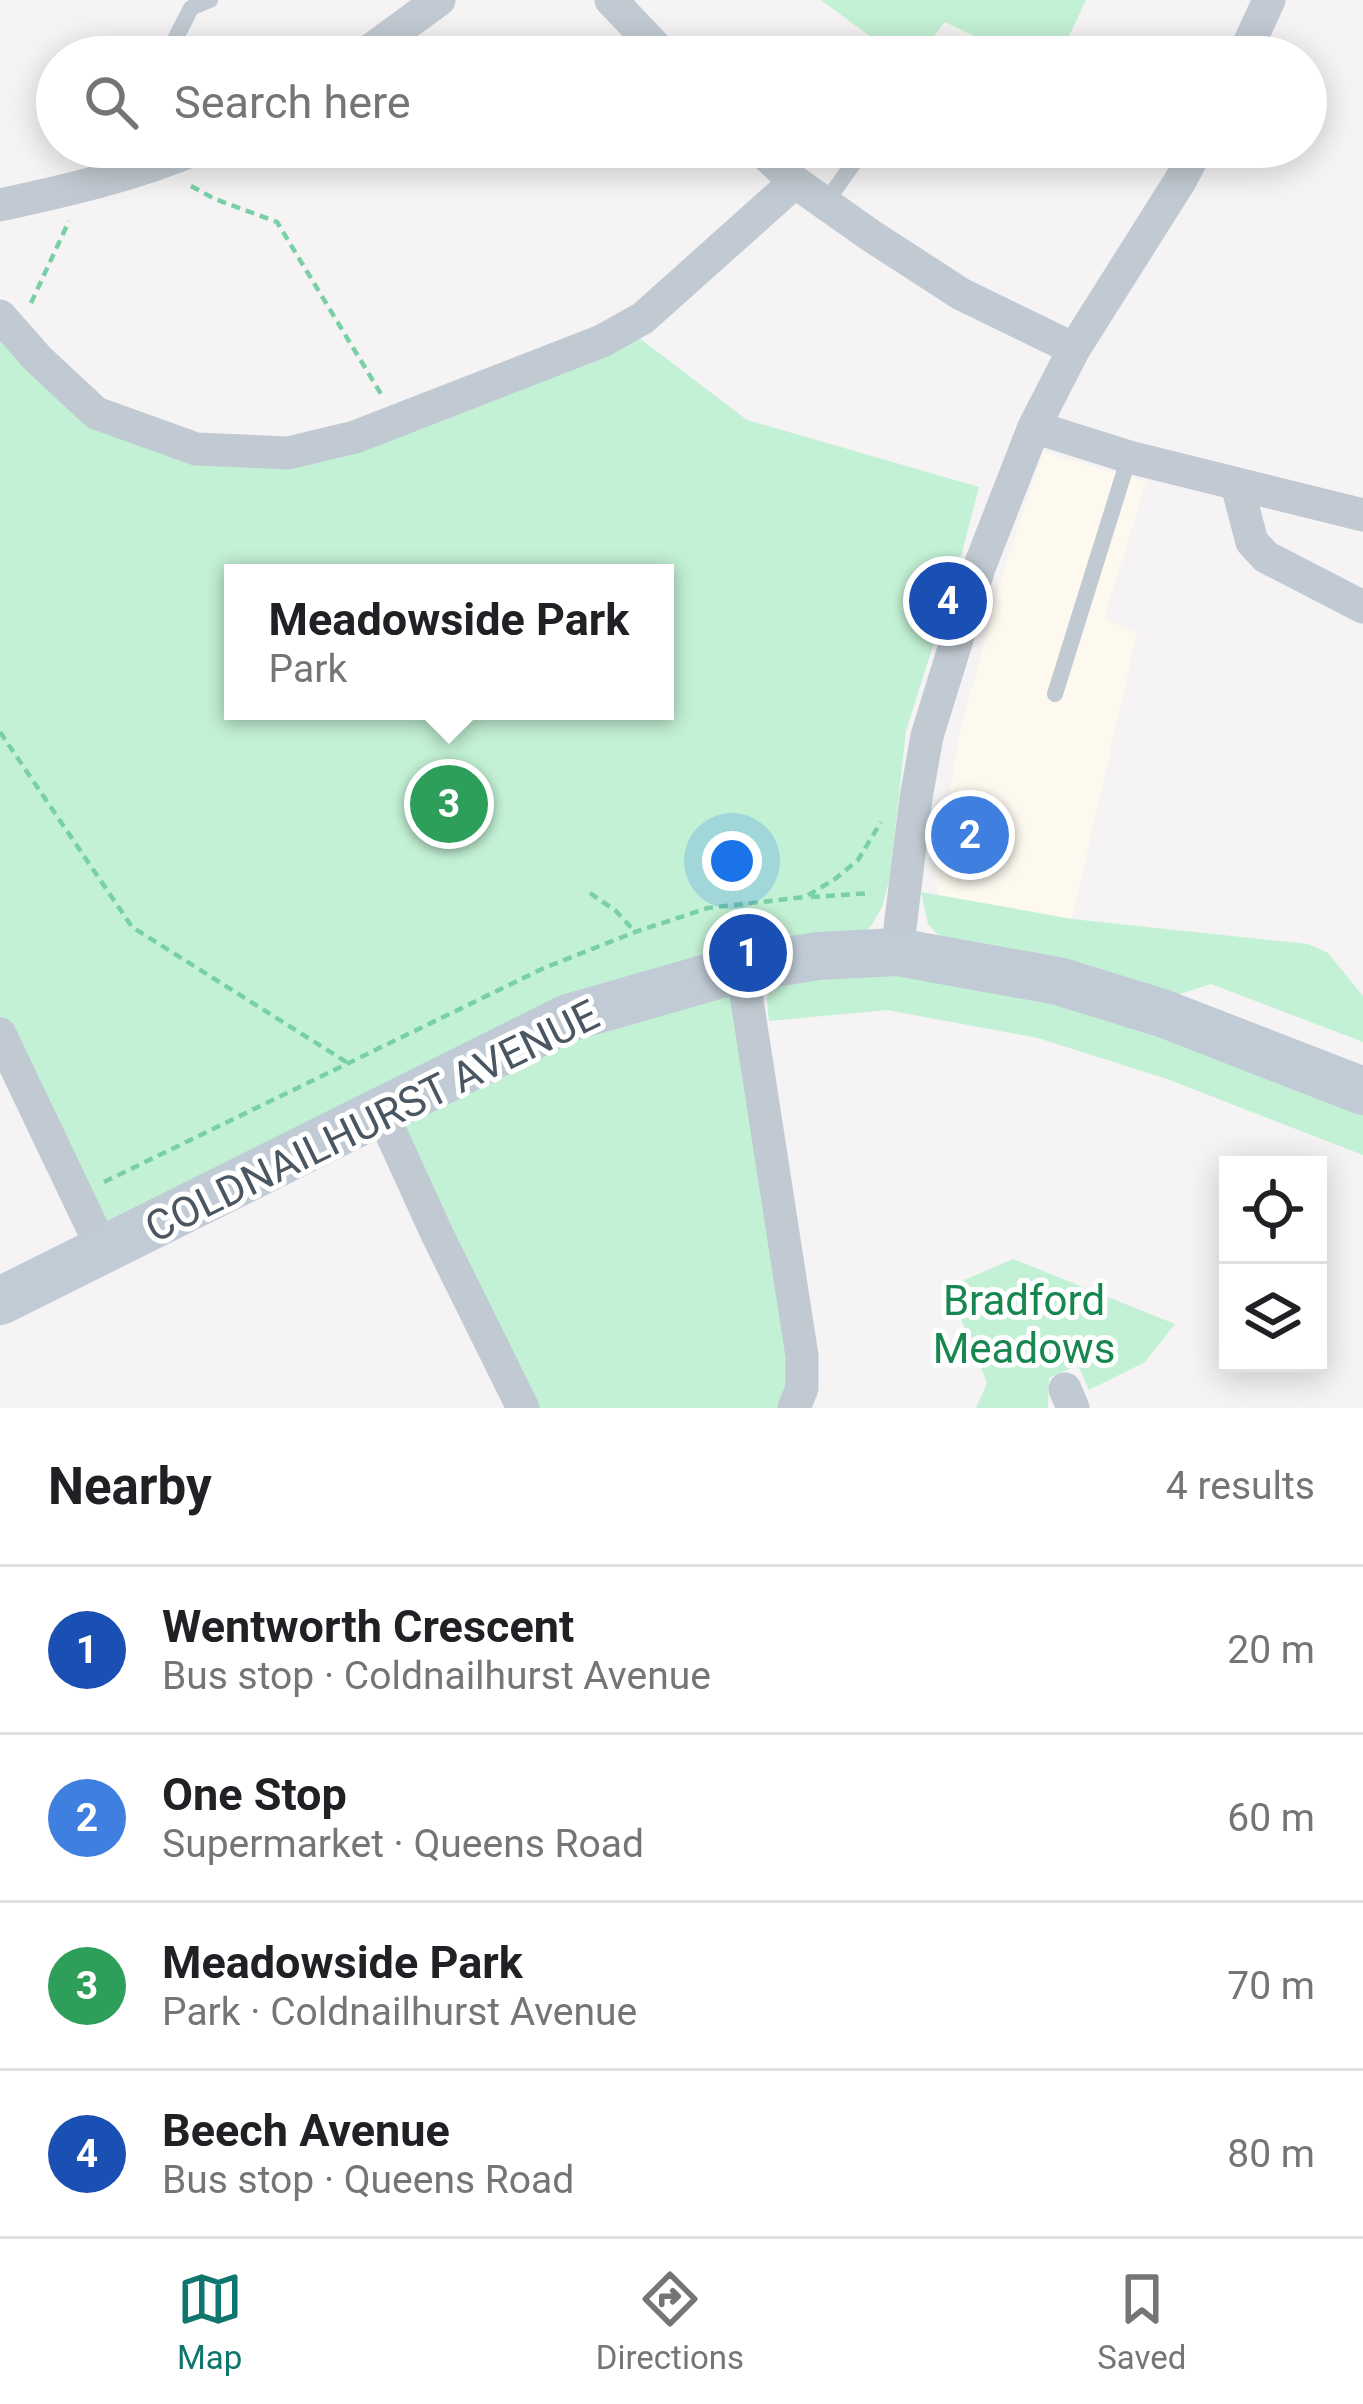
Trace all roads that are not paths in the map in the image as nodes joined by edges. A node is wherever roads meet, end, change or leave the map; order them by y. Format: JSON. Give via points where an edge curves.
{"nodes":[{"id":1,"x":210,"y":0,"type":"edge"},
{"id":2,"x":439,"y":0,"type":"edge"},
{"id":3,"x":611,"y":0,"type":"edge"},
{"id":4,"x":1269,"y":0,"type":"edge"},
{"id":5,"x":177,"y":36,"type":"edge"},
{"id":6,"x":390,"y":36,"type":"edge"},
{"id":7,"x":645,"y":36,"type":"edge"},
{"id":8,"x":1253,"y":36,"type":"edge"},
{"id":9,"x":129,"y":168,"type":"edge"},
{"id":10,"x":780,"y":168,"type":"edge"},
{"id":11,"x":851,"y":168,"type":"edge"},
{"id":12,"x":1187,"y":168,"type":"edge"},
{"id":13,"x":795,"y":182,"type":"junction"},
{"id":14,"x":826,"y":202,"type":"junction"},
{"id":15,"x":0,"y":205,"type":"edge"},
{"id":16,"x":8,"y":325,"type":"edge"},
{"id":17,"x":1074,"y":349,"type":"junction"},
{"id":18,"x":1034,"y":427,"type":"junction"},
{"id":19,"x":1129,"y":457,"type":"junction"},
{"id":20,"x":1237,"y":485,"type":"junction"},
{"id":21,"x":1363,"y":515,"type":"edge"},
{"id":22,"x":1363,"y":607,"type":"edge"},
{"id":23,"x":1055,"y":694,"type":"dead end"},
{"id":24,"x":897,"y":952,"type":"junction"},
{"id":25,"x":742,"y":968,"type":"junction"},
{"id":26,"x":0,"y":1034,"type":"edge"},
{"id":27,"x":1363,"y":1091,"type":"edge"},
{"id":28,"x":381,"y":1111,"type":"junction"},
{"id":29,"x":103,"y":1250,"type":"junction"},
{"id":30,"x":0,"y":1301,"type":"edge"},
{"id":31,"x":523,"y":1408,"type":"edge"},
{"id":32,"x":794,"y":1408,"type":"edge"}],
"edges":[{"from":1,"to":5,"type":"lane","via":[[191,8]]},
{"from":2,"to":6,"type":"street"},
{"from":3,"to":7,"type":"street"},
{"from":4,"to":8,"type":"street"},
{"from":9,"to":15,"type":"street"},
{"from":10,"to":13,"type":"street"},
{"from":11,"to":14,"type":"lane"},
{"from":12,"to":17,"type":"street"},
{"from":13,"to":14,"type":"street"},
{"from":13,"to":16,"type":"street","via":[[643,318],[602,341],[398,422],[288,453],[196,449],[96,413]]},
{"from":14,"to":17,"type":"street","via":[[961,294]]},
{"from":17,"to":18,"type":"street"},
{"from":18,"to":19,"type":"street"},
{"from":18,"to":24,"type":"street","via":[[927,736]]},
{"from":19,"to":20,"type":"street"},
{"from":19,"to":23,"type":"lane"},
{"from":20,"to":21,"type":"street"},
{"from":20,"to":22,"type":"street","via":[[1252,542],[1266,557]]},
{"from":24,"to":25,"type":"street","name":"COLDNAILHURST AVENUE"},
{"from":24,"to":27,"type":"street","name":"COLDNAILHURST AVENUE","via":[[1058,981]]},
{"from":25,"to":28,"type":"street","name":"COLDNAILHURST AVENUE","via":[[568,1018]]},
{"from":25,"to":32,"type":"street","via":[[802,1357]]},
{"from":26,"to":29,"type":"street"},
{"from":28,"to":29,"type":"street","name":"COLDNAILHURST AVENUE"},
{"from":28,"to":31,"type":"street"},
{"from":29,"to":30,"type":"street","name":"COLDNAILHURST AVENUE"}]}
